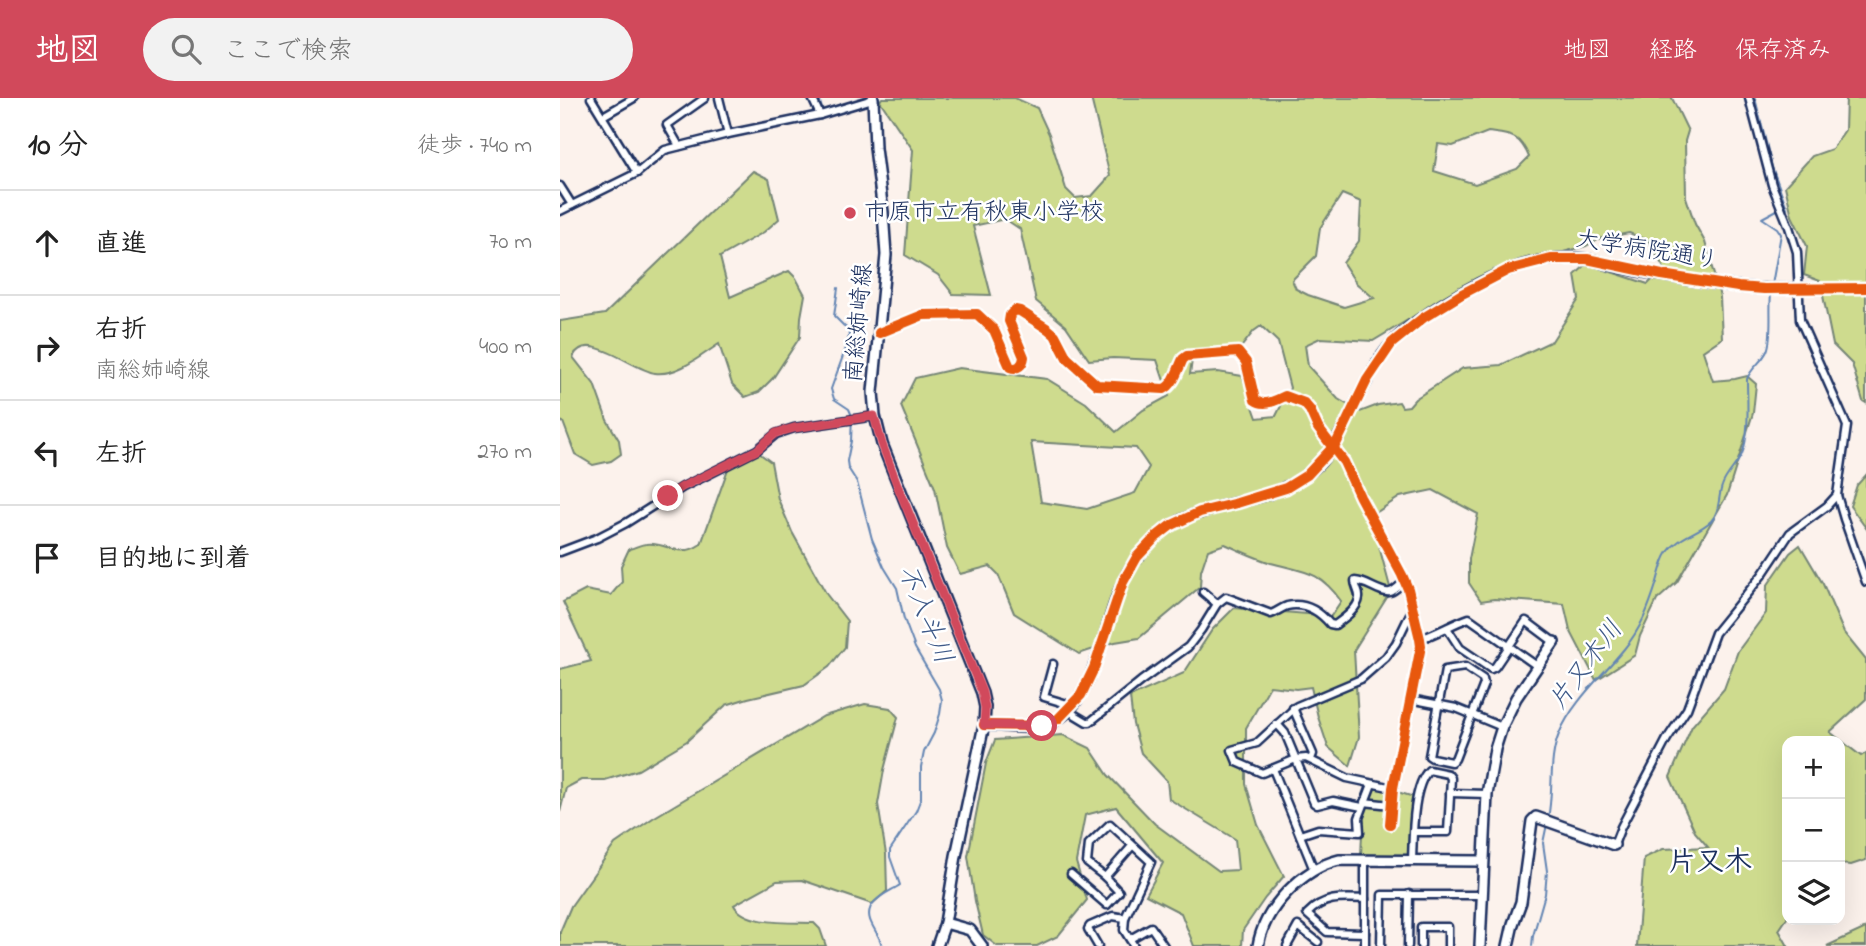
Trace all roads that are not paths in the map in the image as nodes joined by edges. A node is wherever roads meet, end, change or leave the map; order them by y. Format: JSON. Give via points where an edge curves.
{"nodes":[{"id":1,"x":591,"y":98,"type":"edge"},
{"id":2,"x":614,"y":98,"type":"edge"},
{"id":3,"x":634,"y":98,"type":"edge"},
{"id":4,"x":705,"y":98,"type":"edge"},
{"id":5,"x":719,"y":98,"type":"edge"},
{"id":6,"x":812,"y":98,"type":"edge"},
{"id":7,"x":873,"y":98,"type":"edge"},
{"id":8,"x":1749,"y":98,"type":"edge"},
{"id":9,"x":693,"y":101,"type":"edge"},
{"id":10,"x":619,"y":107,"type":"junction"},
{"id":11,"x":820,"y":115,"type":"junction"},
{"id":12,"x":603,"y":116,"type":"junction"},
{"id":13,"x":728,"y":134,"type":"junction"},
{"id":14,"x":679,"y":146,"type":"junction"},
{"id":15,"x":637,"y":173,"type":"junction"},
{"id":16,"x":560,"y":186,"type":"edge"},
{"id":17,"x":572,"y":205,"type":"junction"},
{"id":18,"x":562,"y":210,"type":"edge"},
{"id":19,"x":568,"y":217,"type":"dead end"},
{"id":20,"x":1819,"y":288,"type":"tunnel mouth"},
{"id":21,"x":1799,"y":289,"type":"junction"},
{"id":22,"x":879,"y":333,"type":"junction"},
{"id":23,"x":874,"y":416,"type":"junction"},
{"id":24,"x":1838,"y":495,"type":"junction"},
{"id":25,"x":560,"y":552,"type":"edge"},
{"id":26,"x":1405,"y":581,"type":"junction"},
{"id":27,"x":1866,"y":583,"type":"edge"},
{"id":28,"x":1203,"y":592,"type":"dead end"},
{"id":29,"x":1217,"y":604,"type":"junction"},
{"id":30,"x":1413,"y":608,"type":"junction"},
{"id":31,"x":1447,"y":628,"type":"junction"},
{"id":32,"x":1420,"y":639,"type":"junction"},
{"id":33,"x":1554,"y":642,"type":"joint"},
{"id":34,"x":1509,"y":646,"type":"junction"},
{"id":35,"x":1053,"y":664,"type":"dead end"},
{"id":36,"x":1537,"y":666,"type":"junction"},
{"id":37,"x":1410,"y":699,"type":"junction"},
{"id":38,"x":1439,"y":704,"type":"junction"},
{"id":39,"x":1293,"y":708,"type":"junction"},
{"id":40,"x":1067,"y":710,"type":"junction"},
{"id":41,"x":1472,"y":714,"type":"junction"},
{"id":42,"x":1277,"y":724,"type":"junction"},
{"id":43,"x":984,"y":725,"type":"junction"},
{"id":44,"x":1502,"y":727,"type":"junction"},
{"id":45,"x":1311,"y":759,"type":"junction"},
{"id":46,"x":1296,"y":760,"type":"junction"},
{"id":47,"x":1273,"y":769,"type":"junction"},
{"id":48,"x":1372,"y":784,"type":"junction"},
{"id":49,"x":1393,"y":788,"type":"junction"},
{"id":50,"x":1450,"y":793,"type":"junction"},
{"id":51,"x":1488,"y":794,"type":"junction"},
{"id":52,"x":1363,"y":805,"type":"junction"},
{"id":53,"x":1391,"y":805,"type":"junction"},
{"id":54,"x":1390,"y":824,"type":"dead end"},
{"id":55,"x":1413,"y":832,"type":"junction"},
{"id":56,"x":1300,"y":835,"type":"junction"},
{"id":57,"x":1614,"y":845,"type":"joint"},
{"id":58,"x":1132,"y":846,"type":"junction"},
{"id":59,"x":1412,"y":861,"type":"junction"},
{"id":60,"x":1483,"y":861,"type":"junction"},
{"id":61,"x":1365,"y":862,"type":"junction"},
{"id":62,"x":1314,"y":870,"type":"junction"},
{"id":63,"x":1071,"y":874,"type":"dead end"},
{"id":64,"x":1105,"y":877,"type":"junction"},
{"id":65,"x":1409,"y":894,"type":"junction"},
{"id":66,"x":1482,"y":895,"type":"junction"},
{"id":67,"x":1365,"y":899,"type":"junction"},
{"id":68,"x":1125,"y":918,"type":"junction"},
{"id":69,"x":945,"y":923,"type":"junction"},
{"id":70,"x":1327,"y":932,"type":"junction"},
{"id":71,"x":1365,"y":933,"type":"junction"},
{"id":72,"x":1132,"y":943,"type":"edge"},
{"id":73,"x":1316,"y":944,"type":"edge"},
{"id":74,"x":937,"y":946,"type":"edge"},
{"id":75,"x":982,"y":946,"type":"edge"},
{"id":76,"x":1098,"y":946,"type":"edge"},
{"id":77,"x":1164,"y":946,"type":"edge"},
{"id":78,"x":1258,"y":946,"type":"edge"},
{"id":79,"x":1287,"y":946,"type":"edge"},
{"id":80,"x":1366,"y":946,"type":"edge"},
{"id":81,"x":1381,"y":946,"type":"edge"},
{"id":82,"x":1408,"y":946,"type":"edge"},
{"id":83,"x":1421,"y":946,"type":"edge"},
{"id":84,"x":1448,"y":946,"type":"edge"},
{"id":85,"x":1480,"y":946,"type":"edge"},
{"id":86,"x":1508,"y":946,"type":"edge"}],
"edges":[{"from":1,"to":12,"type":"street"},
{"from":2,"to":10,"type":"street"},
{"from":3,"to":10,"type":"street"},
{"from":4,"to":9,"type":"street"},
{"from":5,"to":13,"type":"street"},
{"from":6,"to":11,"type":"street"},
{"from":7,"to":11,"type":"street"},
{"from":7,"to":22,"type":"street","name":"南総姉崎線","via":[[886,255]]},
{"from":8,"to":21,"type":"street","via":[[1772,185],[1797,252]]},
{"from":9,"to":14,"type":"street","via":[[667,125]]},
{"from":10,"to":12,"type":"street"},
{"from":11,"to":13,"type":"street"},
{"from":12,"to":15,"type":"street"},
{"from":13,"to":14,"type":"street"},
{"from":14,"to":15,"type":"street","via":[[665,150]]},
{"from":15,"to":17,"type":"street"},
{"from":16,"to":17,"type":"street"},
{"from":17,"to":18,"type":"street"},
{"from":18,"to":19,"type":"street"},
{"from":20,"to":21,"type":"street","name":"大学病院通り"},
{"from":21,"to":24,"type":"street","via":[[1800,320],[1847,426]]},
{"from":21,"to":40,"type":"street","name":"大学病院通り","via":[[1738,287],[1587,259],[1551,259],[1508,270],[1462,294],[1392,343],[1367,380],[1336,444],[1307,475],[1286,488],[1200,512],[1156,537],[1123,582],[1094,668],[1081,695]]},
{"from":22,"to":23,"type":"street","name":"南総姉崎線"},
{"from":22,"to":26,"type":"street","bridge":true,"via":[[923,316],[977,314],[994,330],[1015,369],[1024,357],[1009,321],[1016,310],[1055,335],[1067,358],[1104,387],[1168,387],[1187,356],[1238,352],[1246,362],[1255,400],[1266,403],[1285,396],[1310,410],[1344,462]]},
{"from":23,"to":25,"type":"street","via":[[776,433],[757,450],[682,487],[626,523]]},
{"from":23,"to":43,"type":"street","name":"南総姉崎線","via":[[982,692]]},
{"from":24,"to":27,"type":"street"},
{"from":24,"to":57,"type":"street","via":[[1790,533],[1715,633],[1687,709]]},
{"from":26,"to":29,"type":"street","via":[[1386,593],[1355,581],[1357,603],[1335,625],[1313,609],[1300,606],[1271,614],[1226,597]]},
{"from":26,"to":30,"type":"street"},
{"from":28,"to":29,"type":"street"},
{"from":29,"to":40,"type":"street","via":[[1188,647],[1093,720],[1087,722]]},
{"from":30,"to":32,"type":"street"},
{"from":30,"to":39,"type":"street","via":[[1396,643],[1366,675]]},
{"from":31,"to":32,"type":"street"},
{"from":31,"to":34,"type":"street","via":[[1469,618]]},
{"from":31,"to":34,"type":"street","via":[[1460,648],[1491,669]]},
{"from":32,"to":37,"type":"street"},
{"from":33,"to":34,"type":"street","via":[[1526,621]]},
{"from":33,"to":36,"type":"street"},
{"from":34,"to":36,"type":"street"},
{"from":35,"to":40,"type":"street","via":[[1044,697],[1064,703]]},
{"from":36,"to":44,"type":"street"},
{"from":37,"to":38,"type":"street"},
{"from":37,"to":49,"type":"street"},
{"from":38,"to":41,"type":"street"},
{"from":38,"to":41,"type":"street","via":[[1446,670],[1465,667],[1484,684]]},
{"from":38,"to":41,"type":"street","via":[[1432,758],[1455,759]]},
{"from":39,"to":42,"type":"street"},
{"from":39,"to":45,"type":"street","via":[[1314,754]]},
{"from":40,"to":43,"type":"street","via":[[1042,726]]},
{"from":41,"to":44,"type":"street"},
{"from":42,"to":46,"type":"street"},
{"from":42,"to":47,"type":"street","via":[[1257,743],[1232,750],[1237,762],[1262,773]]},
{"from":43,"to":69,"type":"street","name":"南総姉崎線"},
{"from":44,"to":51,"type":"street"},
{"from":45,"to":46,"type":"street"},
{"from":45,"to":48,"type":"street","via":[[1340,775]]},
{"from":46,"to":47,"type":"street"},
{"from":46,"to":52,"type":"street","via":[[1314,803]]},
{"from":47,"to":56,"type":"street"},
{"from":48,"to":49,"type":"street"},
{"from":48,"to":52,"type":"street"},
{"from":49,"to":53,"type":"street"},
{"from":50,"to":51,"type":"street"},
{"from":50,"to":55,"type":"street","via":[[1448,832]]},
{"from":50,"to":55,"type":"street","via":[[1448,774],[1425,773]]},
{"from":51,"to":60,"type":"street"},
{"from":52,"to":53,"type":"street"},
{"from":52,"to":56,"type":"street","via":[[1360,832],[1318,829]]},
{"from":53,"to":54,"type":"street"},
{"from":55,"to":59,"type":"street"},
{"from":56,"to":62,"type":"street"},
{"from":57,"to":86,"type":"street","via":[[1536,817]]},
{"from":58,"to":64,"type":"street"},
{"from":58,"to":64,"type":"street","via":[[1110,824],[1089,844],[1087,863]]},
{"from":58,"to":68,"type":"street","via":[[1151,862]]},
{"from":59,"to":60,"type":"street"},
{"from":59,"to":61,"type":"street"},
{"from":60,"to":66,"type":"street"},
{"from":61,"to":62,"type":"street","via":[[1339,860]]},
{"from":61,"to":67,"type":"street"},
{"from":62,"to":78,"type":"street","via":[[1299,880],[1266,920]]},
{"from":63,"to":64,"type":"street","via":[[1107,905],[1119,892]]},
{"from":65,"to":66,"type":"street"},
{"from":65,"to":81,"type":"street","via":[[1382,895]]},
{"from":65,"to":82,"type":"street"},
{"from":66,"to":85,"type":"street"},
{"from":67,"to":70,"type":"street","via":[[1330,899],[1312,909],[1307,914]]},
{"from":67,"to":71,"type":"street"},
{"from":68,"to":72,"type":"street","via":[[1124,930]]},
{"from":68,"to":76,"type":"street","via":[[1113,916],[1090,926]]},
{"from":69,"to":74,"type":"street","name":"南総姉崎線"},
{"from":69,"to":75,"type":"street","via":[[970,930]]},
{"from":70,"to":71,"type":"street"},
{"from":70,"to":73,"type":"street"},
{"from":71,"to":80,"type":"street"},
{"from":72,"to":77,"type":"street","via":[[1151,927]]},
{"from":73,"to":79,"type":"street","via":[[1298,926]]},
{"from":83,"to":84,"type":"street","via":[[1421,927],[1448,927]]}]}
